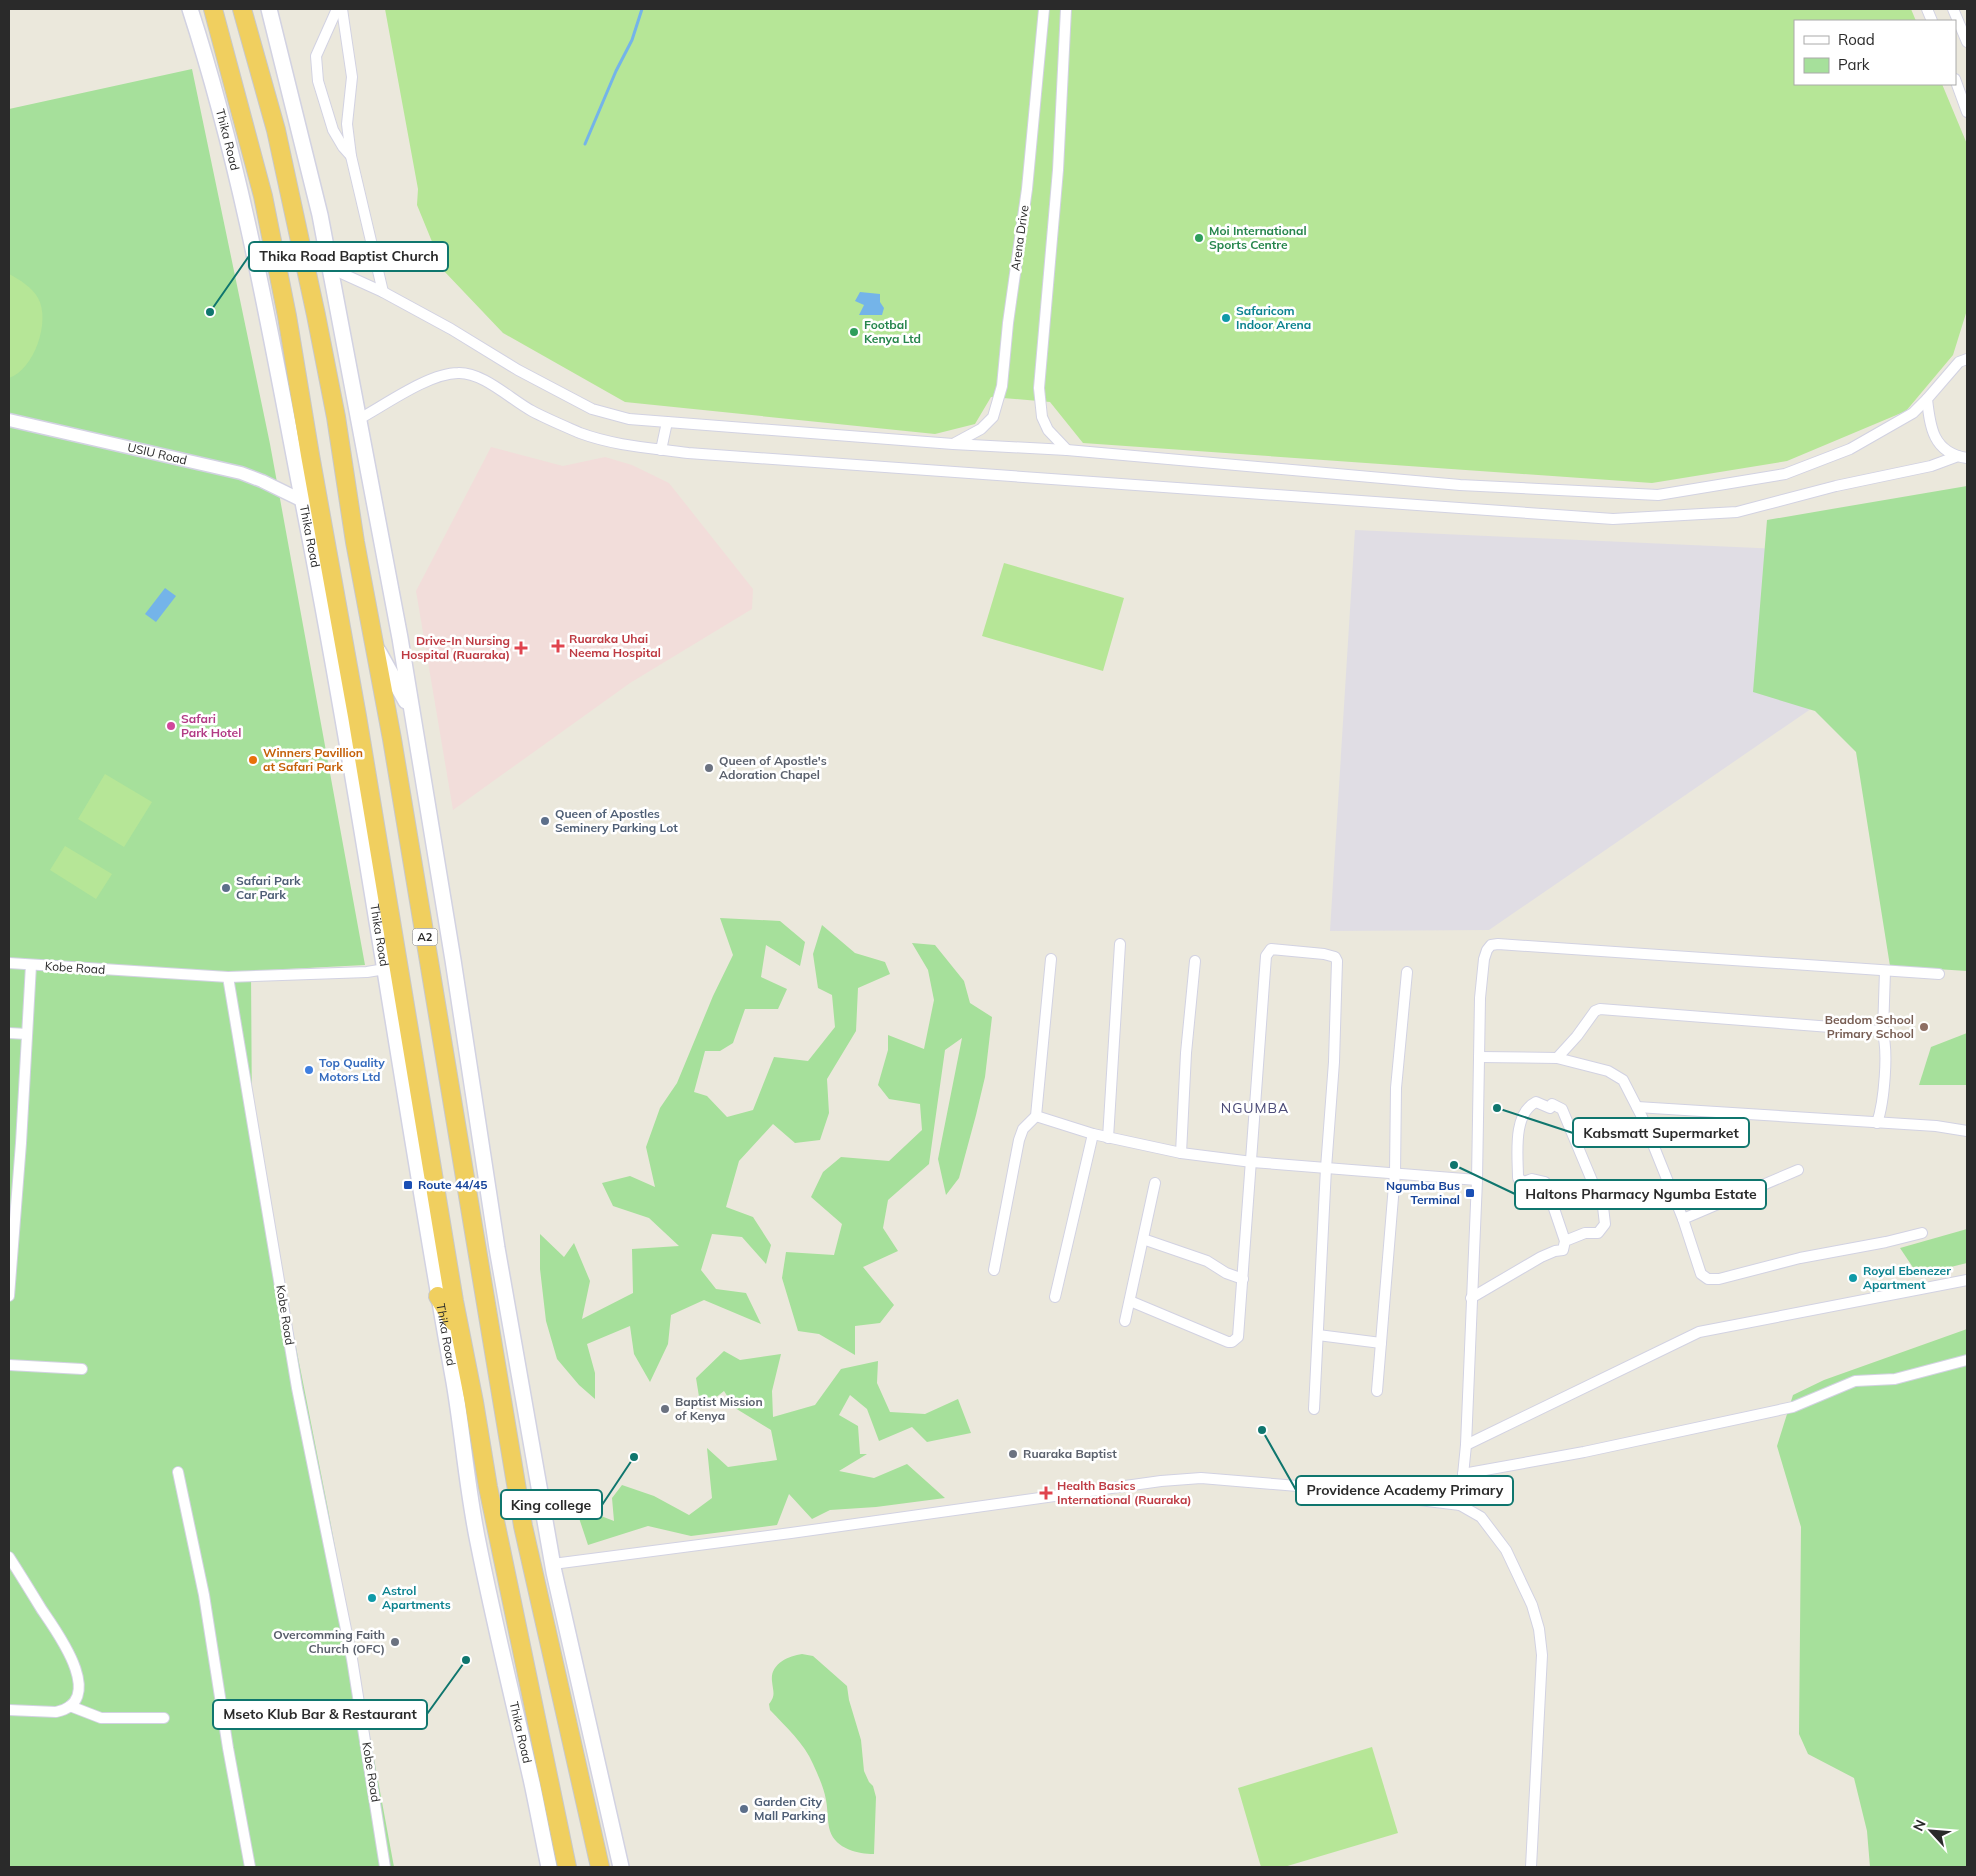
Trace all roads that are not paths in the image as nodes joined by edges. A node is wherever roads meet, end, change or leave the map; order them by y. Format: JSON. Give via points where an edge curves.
{"nodes":[{"id":1,"x":190,"y":9,"type":"edge"},
{"id":2,"x":213,"y":9,"type":"edge"},
{"id":3,"x":242,"y":9,"type":"edge"},
{"id":4,"x":269,"y":9,"type":"edge"},
{"id":5,"x":337,"y":9,"type":"edge"},
{"id":6,"x":342,"y":9,"type":"edge"},
{"id":7,"x":1044,"y":9,"type":"edge"},
{"id":8,"x":1066,"y":9,"type":"edge"},
{"id":9,"x":1953,"y":9,"type":"edge"},
{"id":10,"x":1967,"y":42,"type":"edge"},
{"id":11,"x":1956,"y":82,"type":"edge"},
{"id":12,"x":1967,"y":112,"type":"edge"},
{"id":13,"x":351,"y":156,"type":"junction"},
{"id":14,"x":330,"y":268,"type":"junction"},
{"id":15,"x":383,"y":292,"type":"junction"},
{"id":16,"x":1967,"y":351,"type":"edge"},
{"id":17,"x":1963,"y":360,"type":"edge"},
{"id":18,"x":1927,"y":398,"type":"junction"},
{"id":19,"x":359,"y":419,"type":"junction"},
{"id":20,"x":9,"y":420,"type":"edge"},
{"id":21,"x":667,"y":422,"type":"junction"},
{"id":22,"x":953,"y":444,"type":"junction"},
{"id":23,"x":661,"y":450,"type":"junction"},
{"id":24,"x":1066,"y":450,"type":"junction"},
{"id":25,"x":1963,"y":457,"type":"edge"},
{"id":26,"x":302,"y":501,"type":"junction"},
{"id":27,"x":374,"y":643,"type":"junction"},
{"id":28,"x":411,"y":711,"type":"junction"},
{"id":29,"x":1120,"y":944,"type":"dead end"},
{"id":30,"x":1050,"y":959,"type":"dead end"},
{"id":31,"x":1195,"y":961,"type":"dead end"},
{"id":32,"x":9,"y":963,"type":"edge"},
{"id":33,"x":31,"y":965,"type":"junction"},
{"id":34,"x":385,"y":970,"type":"junction"},
{"id":35,"x":1885,"y":971,"type":"junction"},
{"id":36,"x":1408,"y":972,"type":"dead end"},
{"id":37,"x":1939,"y":974,"type":"dead end"},
{"id":38,"x":228,"y":978,"type":"junction"},
{"id":39,"x":1883,"y":1032,"type":"junction"},
{"id":40,"x":9,"y":1033,"type":"edge"},
{"id":41,"x":27,"y":1034,"type":"junction"},
{"id":42,"x":1479,"y":1057,"type":"junction"},
{"id":43,"x":1557,"y":1058,"type":"junction"},
{"id":44,"x":1637,"y":1107,"type":"junction"},
{"id":45,"x":1036,"y":1116,"type":"junction"},
{"id":46,"x":1877,"y":1122,"type":"junction"},
{"id":47,"x":1967,"y":1130,"type":"edge"},
{"id":48,"x":1093,"y":1134,"type":"junction"},
{"id":49,"x":1108,"y":1138,"type":"junction"},
{"id":50,"x":1181,"y":1153,"type":"junction"},
{"id":51,"x":1252,"y":1162,"type":"junction"},
{"id":52,"x":1326,"y":1168,"type":"junction"},
{"id":53,"x":1798,"y":1170,"type":"dead end"},
{"id":54,"x":1395,"y":1173,"type":"junction"},
{"id":55,"x":1477,"y":1180,"type":"junction"},
{"id":56,"x":1155,"y":1183,"type":"dead end"},
{"id":57,"x":1683,"y":1219,"type":"junction"},
{"id":58,"x":1922,"y":1233,"type":"dead end"},
{"id":59,"x":1143,"y":1239,"type":"junction"},
{"id":60,"x":1564,"y":1241,"type":"junction"},
{"id":61,"x":994,"y":1270,"type":"dead end"},
{"id":62,"x":1243,"y":1279,"type":"junction"},
{"id":63,"x":1967,"y":1280,"type":"edge"},
{"id":64,"x":9,"y":1296,"type":"edge"},
{"id":65,"x":438,"y":1296,"type":"junction"},
{"id":66,"x":1055,"y":1297,"type":"dead end"},
{"id":67,"x":1471,"y":1298,"type":"junction"},
{"id":68,"x":1130,"y":1301,"type":"junction"},
{"id":69,"x":1125,"y":1321,"type":"dead end"},
{"id":70,"x":460,"y":1330,"type":"junction"},
{"id":71,"x":1318,"y":1335,"type":"junction"},
{"id":72,"x":1381,"y":1343,"type":"junction"},
{"id":73,"x":1967,"y":1360,"type":"edge"},
{"id":74,"x":9,"y":1365,"type":"edge"},
{"id":75,"x":82,"y":1369,"type":"dead end"},
{"id":76,"x":1377,"y":1392,"type":"dead end"},
{"id":77,"x":1314,"y":1409,"type":"dead end"},
{"id":78,"x":1466,"y":1445,"type":"junction"},
{"id":79,"x":178,"y":1472,"type":"dead end"},
{"id":80,"x":1463,"y":1474,"type":"junction"},
{"id":81,"x":1460,"y":1504,"type":"junction"},
{"id":82,"x":9,"y":1557,"type":"edge"},
{"id":83,"x":553,"y":1564,"type":"junction"},
{"id":84,"x":70,"y":1706,"type":"junction"},
{"id":85,"x":9,"y":1710,"type":"edge"},
{"id":86,"x":164,"y":1718,"type":"dead end"},
{"id":87,"x":250,"y":1867,"type":"edge"},
{"id":88,"x":385,"y":1867,"type":"edge"},
{"id":89,"x":549,"y":1867,"type":"edge"},
{"id":90,"x":567,"y":1867,"type":"edge"},
{"id":91,"x":600,"y":1867,"type":"edge"},
{"id":92,"x":621,"y":1867,"type":"edge"},
{"id":93,"x":1531,"y":1867,"type":"edge"}],
"edges":[{"from":1,"to":26,"type":"main road","name":"Thika Road","via":[[207,60],[250,231]]},
{"from":2,"to":70,"type":"highway","name":"Thika Road","number":"A2","via":[[263,196],[287,316],[358,716]]},
{"from":3,"to":27,"type":"highway","number":"A2","via":[[276,130],[316,316]]},
{"from":4,"to":14,"type":"main road"},
{"from":5,"to":13,"type":"street","via":[[316,56],[318,81],[333,130]]},
{"from":6,"to":13,"type":"street","via":[[352,77],[347,124]]},
{"from":7,"to":22,"type":"street","name":"Arena Drive","via":[[1027,189],[1002,386],[992,417],[981,429]]},
{"from":8,"to":24,"type":"street","via":[[1058,170],[1039,388],[1042,417],[1048,430]]},
{"from":9,"to":10,"type":"street"},
{"from":11,"to":12,"type":"street"},
{"from":13,"to":15,"type":"street"},
{"from":14,"to":15,"type":"street"},
{"from":14,"to":19,"type":"main road"},
{"from":15,"to":21,"type":"street","via":[[592,409],[629,420]]},
{"from":16,"to":17,"type":"street"},
{"from":17,"to":18,"type":"street"},
{"from":18,"to":24,"type":"street","via":[[1913,413],[1850,449],[1785,474],[1658,495],[1460,485]]},
{"from":18,"to":25,"type":"street","via":[[1929,419],[1938,442],[1946,450]]},
{"from":19,"to":23,"type":"street","via":[[422,384],[460,372],[495,386],[531,410],[581,433],[621,445]]},
{"from":19,"to":28,"type":"main road"},
{"from":20,"to":26,"type":"street","name":"USIU Road","via":[[240,473]]},
{"from":21,"to":22,"type":"street"},
{"from":21,"to":23,"type":"street"},
{"from":22,"to":24,"type":"street"},
{"from":23,"to":25,"type":"street","via":[[1613,519],[1738,512]]},
{"from":26,"to":34,"type":"main road","name":"Thika Road","via":[[331,648]]},
{"from":27,"to":28,"type":"main road"},
{"from":27,"to":91,"type":"highway","number":"A2","via":[[523,1526]]},
{"from":28,"to":83,"type":"main road","via":[[497,1248]]},
{"from":29,"to":49,"type":"street"},
{"from":30,"to":45,"type":"street"},
{"from":31,"to":50,"type":"street"},
{"from":32,"to":33,"type":"street","name":"Kobe Road"},
{"from":33,"to":38,"type":"street","name":"Kobe Road"},
{"from":33,"to":41,"type":"street"},
{"from":34,"to":38,"type":"street"},
{"from":34,"to":65,"type":"main road","name":"Thika Road"},
{"from":35,"to":37,"type":"street"},
{"from":35,"to":39,"type":"street"},
{"from":35,"to":42,"type":"street","via":[[1491,945],[1484,959]]},
{"from":36,"to":54,"type":"street","via":[[1396,1088]]},
{"from":38,"to":88,"type":"street","name":"Kobe Road","via":[[297,1388],[352,1659]]},
{"from":39,"to":43,"type":"street","via":[[1600,1009]]},
{"from":39,"to":46,"type":"street","via":[[1885,1080]]},
{"from":40,"to":41,"type":"street"},
{"from":41,"to":64,"type":"street"},
{"from":42,"to":43,"type":"street"},
{"from":42,"to":55,"type":"street"},
{"from":43,"to":44,"type":"street","via":[[1615,1074],[1626,1084]]},
{"from":44,"to":46,"type":"street"},
{"from":44,"to":57,"type":"street"},
{"from":45,"to":48,"type":"street"},
{"from":45,"to":61,"type":"street","via":[[1023,1129],[1020,1140]]},
{"from":46,"to":47,"type":"street"},
{"from":48,"to":49,"type":"street"},
{"from":48,"to":66,"type":"street"},
{"from":49,"to":50,"type":"street"},
{"from":50,"to":51,"type":"street"},
{"from":51,"to":52,"type":"street"},
{"from":51,"to":52,"type":"street","via":[[1266,956],[1271,949],[1324,954],[1335,957],[1337,961]]},
{"from":51,"to":62,"type":"street"},
{"from":52,"to":54,"type":"street"},
{"from":52,"to":71,"type":"street"},
{"from":53,"to":57,"type":"street"},
{"from":54,"to":55,"type":"street"},
{"from":54,"to":72,"type":"street"},
{"from":55,"to":67,"type":"street"},
{"from":56,"to":59,"type":"street"},
{"from":57,"to":58,"type":"street","via":[[1701,1274],[1708,1279],[1720,1279],[1800,1258]]},
{"from":59,"to":62,"type":"street"},
{"from":59,"to":68,"type":"street"},
{"from":60,"to":60,"type":"street","via":[[1585,1233],[1598,1233],[1605,1224],[1604,1207],[1562,1109],[1536,1102],[1524,1114],[1520,1124],[1518,1178],[1524,1182],[1532,1179],[1545,1182]]},
{"from":60,"to":67,"type":"street","via":[[1563,1250],[1541,1257]]},
{"from":62,"to":68,"type":"street","via":[[1238,1337],[1232,1342]]},
{"from":63,"to":78,"type":"street","via":[[1698,1332]]},
{"from":65,"to":70,"type":"highway"},
{"from":65,"to":89,"type":"main road","name":"Thika Road","via":[[477,1538]]},
{"from":67,"to":78,"type":"street"},
{"from":68,"to":69,"type":"street"},
{"from":70,"to":90,"type":"highway","name":"Thika Road","number":"A2","via":[[488,1488]]},
{"from":71,"to":72,"type":"street"},
{"from":71,"to":77,"type":"street"},
{"from":72,"to":76,"type":"street"},
{"from":73,"to":80,"type":"street","via":[[1895,1379],[1854,1381],[1793,1407],[1584,1452]]},
{"from":74,"to":75,"type":"street"},
{"from":78,"to":80,"type":"street"},
{"from":79,"to":87,"type":"street","via":[[204,1595]]},
{"from":80,"to":81,"type":"street"},
{"from":81,"to":83,"type":"street","via":[[1253,1481],[1184,1479]]},
{"from":81,"to":93,"type":"street","via":[[1481,1517],[1506,1550],[1539,1629],[1542,1655]]},
{"from":82,"to":84,"type":"street","via":[[65,1643],[75,1667],[78,1692]]},
{"from":83,"to":92,"type":"main road"},
{"from":84,"to":85,"type":"street","via":[[56,1712]]},
{"from":84,"to":86,"type":"street","via":[[101,1718]]}]}
